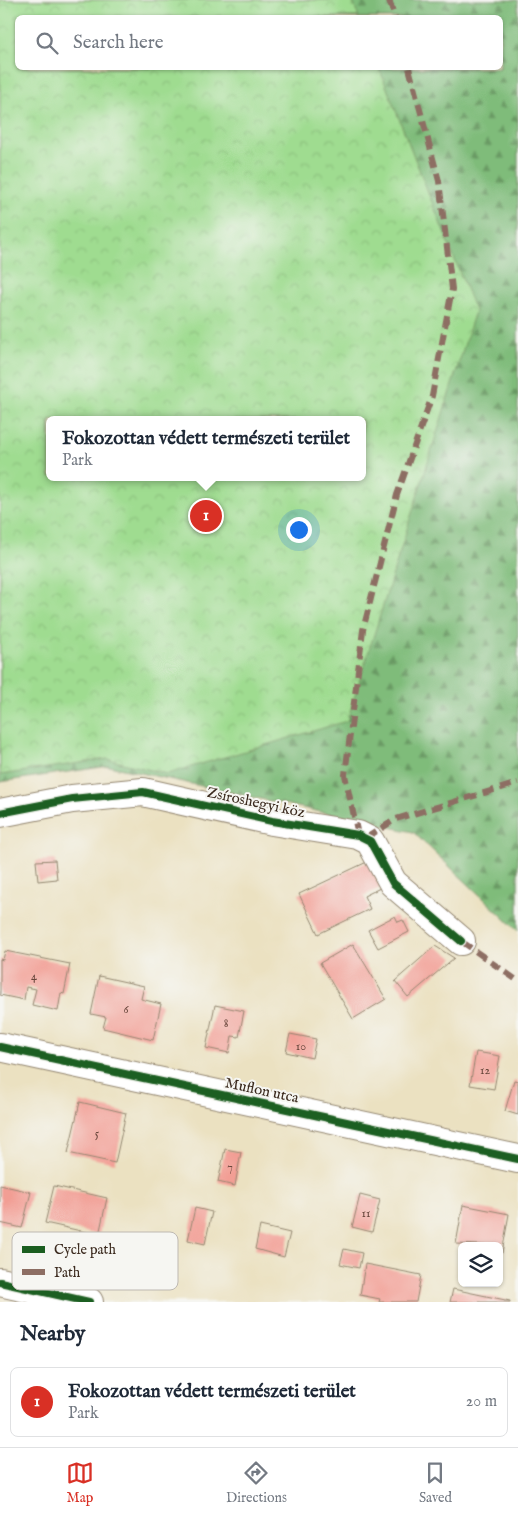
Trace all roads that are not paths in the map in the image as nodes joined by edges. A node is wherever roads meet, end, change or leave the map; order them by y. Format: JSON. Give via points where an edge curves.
{"nodes":[{"id":1,"x":0,"y":813,"type":"edge"},
{"id":2,"x":461,"y":941,"type":"dead end"},
{"id":3,"x":0,"y":1047,"type":"edge"},
{"id":4,"x":518,"y":1159,"type":"edge"},
{"id":5,"x":36,"y":1290,"type":"edge"},
{"id":6,"x":89,"y":1302,"type":"edge"}],
"edges":[{"from":1,"to":2,"type":"street","name":"Zsíroshegyi köz","via":[[72,799],[144,792],[272,821],[358,835],[372,844],[394,883]]},
{"from":3,"to":4,"type":"street","name":"Muflon utca"},
{"from":5,"to":6,"type":"street"}]}
